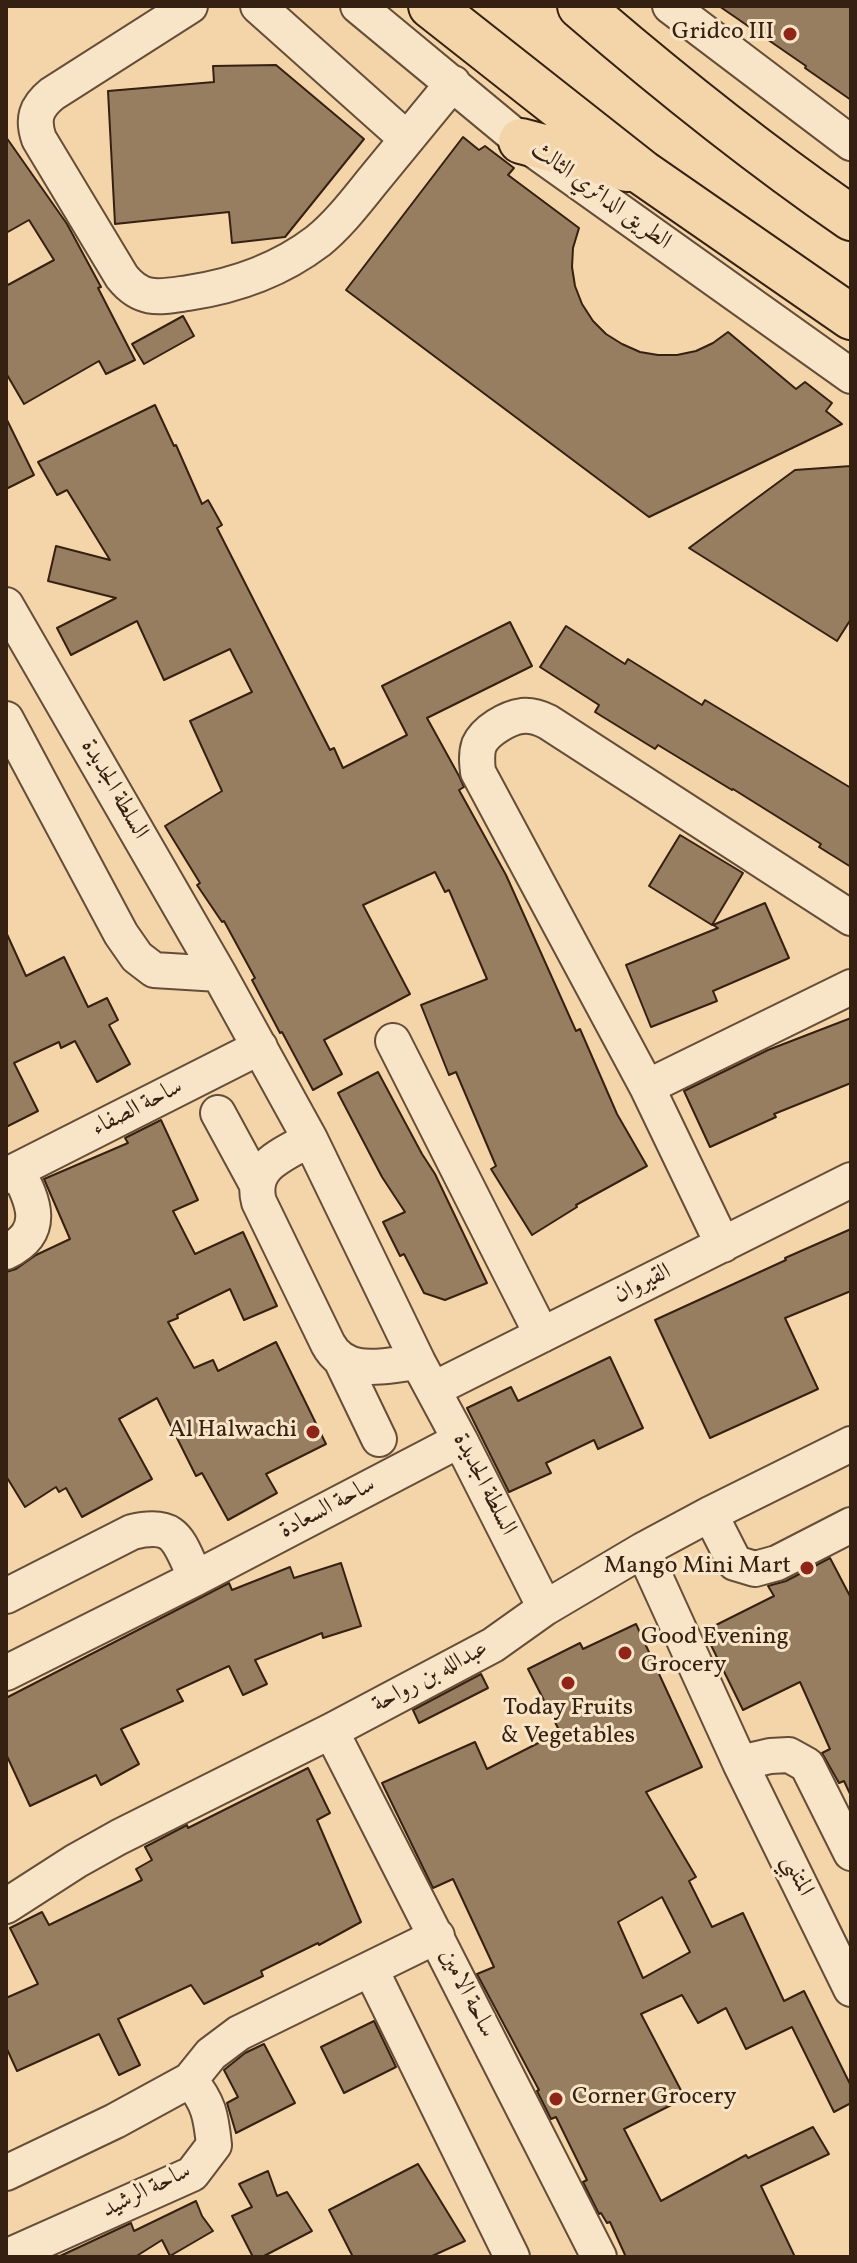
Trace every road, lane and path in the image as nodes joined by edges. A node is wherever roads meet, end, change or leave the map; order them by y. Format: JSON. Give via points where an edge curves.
{"nodes":[{"id":1,"x":190,"y":6,"type":"edge"},
{"id":2,"x":258,"y":6,"type":"edge"},
{"id":3,"x":358,"y":6,"type":"edge"},
{"id":4,"x":431,"y":6,"type":"edge"},
{"id":5,"x":547,"y":6,"type":"edge"},
{"id":6,"x":580,"y":6,"type":"edge"},
{"id":7,"x":625,"y":6,"type":"edge"},
{"id":8,"x":670,"y":6,"type":"edge"},
{"id":9,"x":653,"y":69,"type":"junction"},
{"id":10,"x":453,"y":83,"type":"junction"},
{"id":11,"x":689,"y":97,"type":"junction"},
{"id":12,"x":407,"y":139,"type":"junction"},
{"id":13,"x":521,"y":141,"type":"junction"},
{"id":14,"x":851,"y":143,"type":"edge"},
{"id":15,"x":643,"y":173,"type":"junction"},
{"id":16,"x":851,"y":218,"type":"edge"},
{"id":17,"x":851,"y":317,"type":"edge"},
{"id":18,"x":851,"y":376,"type":"edge"},
{"id":19,"x":6,"y":605,"type":"edge"},
{"id":20,"x":6,"y":719,"type":"edge"},
{"id":21,"x":851,"y":918,"type":"edge"},
{"id":22,"x":219,"y":974,"type":"junction"},
{"id":23,"x":851,"y":987,"type":"edge"},
{"id":24,"x":393,"y":1041,"type":"dead end"},
{"id":25,"x":260,"y":1047,"type":"junction"},
{"id":26,"x":647,"y":1087,"type":"junction"},
{"id":27,"x":218,"y":1113,"type":"dead end"},
{"id":28,"x":310,"y":1139,"type":"junction"},
{"id":29,"x":12,"y":1173,"type":"edge"},
{"id":30,"x":851,"y":1180,"type":"edge"},
{"id":31,"x":256,"y":1183,"type":"junction"},
{"id":32,"x":723,"y":1245,"type":"junction"},
{"id":33,"x":6,"y":1252,"type":"edge"},
{"id":34,"x":542,"y":1335,"type":"junction"},
{"id":35,"x":342,"y":1362,"type":"junction"},
{"id":36,"x":426,"y":1376,"type":"junction"},
{"id":37,"x":379,"y":1439,"type":"dead end"},
{"id":38,"x":460,"y":1440,"type":"junction"},
{"id":39,"x":851,"y":1444,"type":"edge"},
{"id":40,"x":710,"y":1514,"type":"junction"},
{"id":41,"x":851,"y":1525,"type":"edge"},
{"id":42,"x":643,"y":1550,"type":"junction"},
{"id":43,"x":196,"y":1578,"type":"junction"},
{"id":44,"x":6,"y":1596,"type":"edge"},
{"id":45,"x":545,"y":1608,"type":"junction"},
{"id":46,"x":6,"y":1673,"type":"edge"},
{"id":47,"x":331,"y":1731,"type":"junction"},
{"id":48,"x":740,"y":1763,"type":"junction"},
{"id":49,"x":851,"y":1853,"type":"edge"},
{"id":50,"x":6,"y":1906,"type":"edge"},
{"id":51,"x":437,"y":1936,"type":"junction"},
{"id":52,"x":371,"y":1970,"type":"junction"},
{"id":53,"x":851,"y":1989,"type":"edge"},
{"id":54,"x":190,"y":2080,"type":"junction"},
{"id":55,"x":6,"y":2173,"type":"edge"},
{"id":56,"x":6,"y":2257,"type":"edge"},
{"id":57,"x":512,"y":2257,"type":"edge"},
{"id":58,"x":599,"y":2257,"type":"edge"}],
"edges":[{"from":1,"to":12,"type":"street","via":[[52,94],[36,113],[39,139],[122,277],[138,293],[161,297],[204,291],[264,273],[292,258],[341,220]]},
{"from":2,"to":12,"type":"street"},
{"from":3,"to":10,"type":"street","name":"الطريق الدائري الثالث"},
{"from":4,"to":15,"type":"highway","name":"الطريق الدائري الثالث"},
{"from":5,"to":9,"type":"highway"},
{"from":6,"to":9,"type":"highway"},
{"from":7,"to":11,"type":"highway"},
{"from":8,"to":14,"type":"street"},
{"from":9,"to":11,"type":"highway"},
{"from":10,"to":12,"type":"street"},
{"from":10,"to":13,"type":"street","name":"الطريق الدائري الثالث"},
{"from":11,"to":16,"type":"highway"},
{"from":13,"to":15,"type":"highway"},
{"from":13,"to":18,"type":"street","name":"الطريق الدائري الثالث"},
{"from":15,"to":17,"type":"highway","name":"الطريق الدائري الثالث"},
{"from":19,"to":22,"type":"street","name":"السلطة الجديدة"},
{"from":20,"to":22,"type":"street","via":[[137,957],[154,970]]},
{"from":21,"to":26,"type":"street","via":[[548,722],[522,716],[487,734],[479,745],[478,772]]},
{"from":22,"to":25,"type":"street","name":"السلطة الجديدة"},
{"from":23,"to":26,"type":"street"},
{"from":24,"to":34,"type":"street"},
{"from":25,"to":28,"type":"street","name":"السلطة الجديدة"},
{"from":25,"to":29,"type":"street","name":"ساحة الصفاء"},
{"from":26,"to":32,"type":"street"},
{"from":27,"to":31,"type":"street"},
{"from":28,"to":31,"type":"street","via":[[268,1164]]},
{"from":28,"to":36,"type":"street","name":"السلطة الجديدة"},
{"from":29,"to":33,"type":"street","name":"ساحة الصفاء","via":[[30,1196],[34,1211],[25,1239]]},
{"from":30,"to":32,"type":"street","name":"القيروان"},
{"from":31,"to":35,"type":"street","via":[[259,1202],[333,1355]]},
{"from":32,"to":34,"type":"street","name":"القيروان"},
{"from":34,"to":36,"type":"street","name":"القيروان"},
{"from":35,"to":36,"type":"street"},
{"from":35,"to":37,"type":"street"},
{"from":36,"to":38,"type":"street","name":"السلطة الجديدة"},
{"from":38,"to":43,"type":"street","name":"ساحة السعادة"},
{"from":38,"to":45,"type":"street","name":"السلطة الجديدة"},
{"from":39,"to":40,"type":"street","name":"عبدالله بن رواحة"},
{"from":40,"to":41,"type":"street","via":[[735,1563],[755,1569]]},
{"from":40,"to":42,"type":"street","name":"عبدالله بن رواحة"},
{"from":42,"to":45,"type":"street","name":"عبدالله بن رواحة"},
{"from":42,"to":48,"type":"street","name":"المتنبي"},
{"from":43,"to":44,"type":"street","via":[[174,1536],[161,1528],[146,1529]]},
{"from":43,"to":46,"type":"street","name":"ساحة السعادة"},
{"from":45,"to":47,"type":"street","name":"عبدالله بن رواحة","via":[[493,1645]]},
{"from":47,"to":50,"type":"street","name":"عبدالله بن رواحة","via":[[119,1837]]},
{"from":47,"to":51,"type":"street","name":"ساحة الامين"},
{"from":48,"to":49,"type":"street","via":[[789,1755],[807,1765]]},
{"from":48,"to":53,"type":"street","name":"المتنبي"},
{"from":51,"to":52,"type":"street"},
{"from":51,"to":58,"type":"street","name":"ساحة الامين"},
{"from":52,"to":54,"type":"street","via":[[239,2033],[211,2054]]},
{"from":52,"to":57,"type":"street"},
{"from":54,"to":55,"type":"street"},
{"from":54,"to":56,"type":"street","name":"ساحة الرشيد","via":[[203,2095],[214,2145],[192,2174]]}]}
